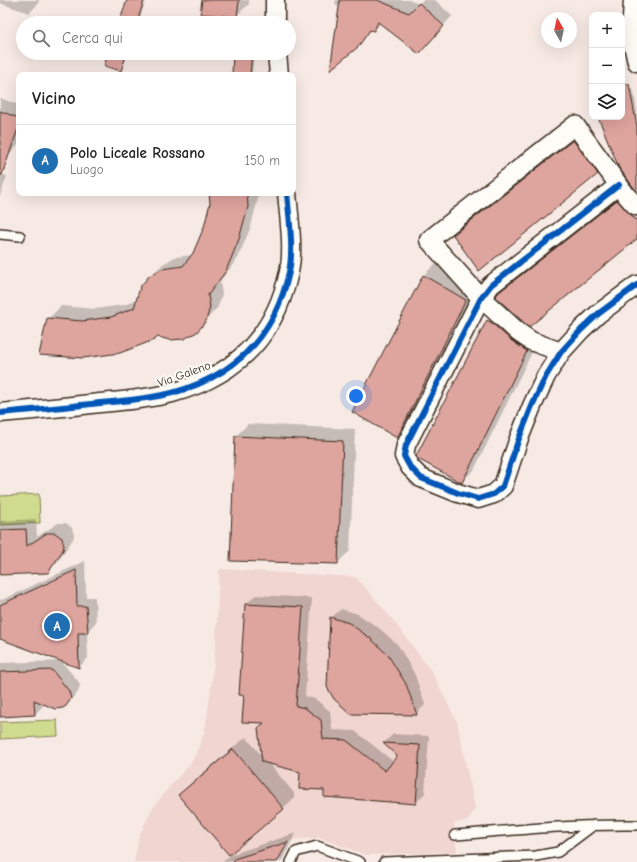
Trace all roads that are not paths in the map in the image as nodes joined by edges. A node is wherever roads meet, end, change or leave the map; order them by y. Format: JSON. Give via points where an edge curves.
{"nodes":[{"id":1,"x":274,"y":0,"type":"edge"},
{"id":2,"x":633,"y":0,"type":"edge"},
{"id":3,"x":274,"y":16,"type":"edge"},
{"id":4,"x":634,"y":36,"type":"edge"},
{"id":5,"x":277,"y":60,"type":"edge"},
{"id":6,"x":637,"y":62,"type":"edge"},
{"id":7,"x":278,"y":72,"type":"edge"},
{"id":8,"x":619,"y":185,"type":"junction"},
{"id":9,"x":287,"y":196,"type":"edge"},
{"id":10,"x":637,"y":206,"type":"edge"},
{"id":11,"x":0,"y":234,"type":"edge"},
{"id":12,"x":20,"y":236,"type":"dead end"},
{"id":13,"x":637,"y":285,"type":"edge"},
{"id":14,"x":481,"y":298,"type":"junction"},
{"id":15,"x":560,"y":352,"type":"junction"},
{"id":16,"x":0,"y":413,"type":"edge"},
{"id":17,"x":594,"y":825,"type":"junction"},
{"id":18,"x":637,"y":825,"type":"edge"},
{"id":19,"x":455,"y":835,"type":"dead end"},
{"id":20,"x":290,"y":862,"type":"edge"},
{"id":21,"x":360,"y":862,"type":"edge"},
{"id":22,"x":384,"y":862,"type":"edge"}],
"edges":[{"from":1,"to":3,"type":"street"},
{"from":2,"to":4,"type":"street"},
{"from":4,"to":6,"type":"street"},
{"from":5,"to":7,"type":"street"},
{"from":8,"to":10,"type":"street"},
{"from":8,"to":14,"type":"street","via":[[491,286]]},
{"from":8,"to":14,"type":"street","via":[[575,125],[429,240]]},
{"from":9,"to":16,"type":"street","name":"Via Galeno","via":[[291,254],[284,290],[274,315],[260,339],[239,360],[221,373],[172,393],[141,399]]},
{"from":11,"to":12,"type":"lane"},
{"from":13,"to":15,"type":"street","via":[[598,314]]},
{"from":14,"to":15,"type":"street","via":[[518,332]]},
{"from":14,"to":15,"type":"street","via":[[406,445],[404,456],[421,478],[478,499],[494,494],[503,486],[532,406]]},
{"from":17,"to":18,"type":"lane"},
{"from":17,"to":19,"type":"lane"},
{"from":17,"to":22,"type":"lane","via":[[558,852],[536,856]]},
{"from":20,"to":21,"type":"lane","via":[[296,852],[318,846]]}]}
